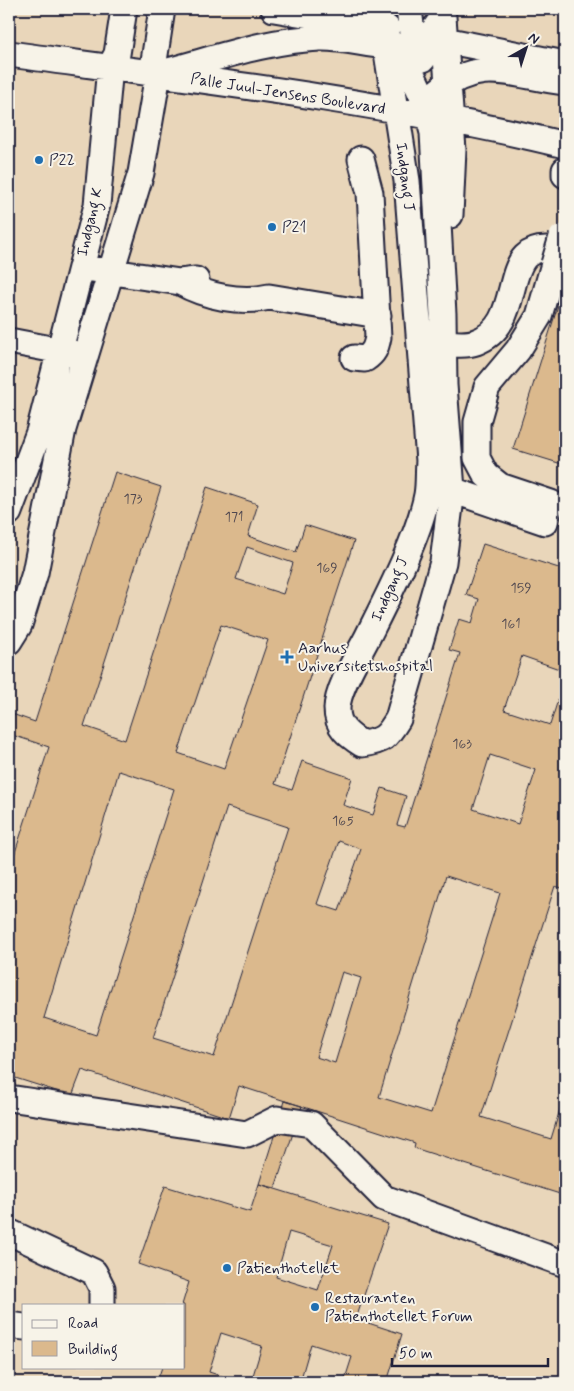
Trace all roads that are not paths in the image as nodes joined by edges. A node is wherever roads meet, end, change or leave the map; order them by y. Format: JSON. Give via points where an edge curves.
{"nodes":[{"id":1,"x":124,"y":9,"type":"edge"},
{"id":2,"x":162,"y":9,"type":"edge"},
{"id":3,"x":274,"y":9,"type":"edge"},
{"id":4,"x":409,"y":9,"type":"edge"},
{"id":5,"x":407,"y":31,"type":"edge"},
{"id":6,"x":9,"y":54,"type":"edge"},
{"id":7,"x":565,"y":64,"type":"edge"},
{"id":8,"x":110,"y":67,"type":"junction"},
{"id":9,"x":158,"y":74,"type":"junction"},
{"id":10,"x":565,"y":82,"type":"edge"},
{"id":11,"x":432,"y":104,"type":"junction"},
{"id":12,"x":565,"y":145,"type":"edge"},
{"id":13,"x":362,"y":159,"type":"dead end"},
{"id":14,"x":565,"y":170,"type":"edge"},
{"id":15,"x":565,"y":175,"type":"edge"},
{"id":16,"x":562,"y":245,"type":"edge"},
{"id":17,"x":80,"y":267,"type":"junction"},
{"id":18,"x":109,"y":273,"type":"junction"},
{"id":19,"x":378,"y":315,"type":"junction"},
{"id":20,"x":418,"y":339,"type":"junction"},
{"id":21,"x":9,"y":341,"type":"edge"},
{"id":22,"x":443,"y":343,"type":"junction"},
{"id":23,"x":518,"y":350,"type":"junction"},
{"id":24,"x":60,"y":351,"type":"junction"},
{"id":25,"x":85,"y":355,"type":"junction"},
{"id":26,"x":354,"y":358,"type":"dead end"},
{"id":27,"x":445,"y":406,"type":"junction"},
{"id":28,"x":452,"y":490,"type":"junction"},
{"id":29,"x":9,"y":512,"type":"edge"},
{"id":30,"x":9,"y":641,"type":"edge"},
{"id":31,"x":9,"y":1098,"type":"edge"},
{"id":32,"x":9,"y":1232,"type":"edge"},
{"id":33,"x":565,"y":1264,"type":"edge"},
{"id":34,"x":102,"y":1304,"type":"edge"},
{"id":35,"x":9,"y":1325,"type":"edge"},
{"id":36,"x":22,"y":1327,"type":"edge"}],
"edges":[{"from":1,"to":8,"type":"street","name":"Indgang K","via":[[117,54]]},
{"from":2,"to":9,"type":"street","via":[[154,61]]},
{"from":3,"to":5,"type":"street"},
{"from":4,"to":5,"type":"street"},
{"from":5,"to":7,"type":"street"},
{"from":5,"to":9,"type":"street","via":[[292,39]]},
{"from":5,"to":11,"type":"street"},
{"from":5,"to":11,"type":"street","via":[[427,67]]},
{"from":6,"to":8,"type":"street","name":"Palle Juul-Jensens Boulevard"},
{"from":8,"to":9,"type":"street","name":"Palle Juul-Jensens Boulevard"},
{"from":8,"to":17,"type":"street","name":"Indgang K","via":[[97,205]]},
{"from":9,"to":11,"type":"street","name":"Palle Juul-Jensens Boulevard"},
{"from":9,"to":18,"type":"street","via":[[141,173]]},
{"from":10,"to":11,"type":"street","via":[[485,69],[465,75]]},
{"from":11,"to":12,"type":"street","name":"Palle Juul-Jensens Boulevard","via":[[506,131]]},
{"from":11,"to":20,"type":"street","name":"Indgang J","via":[[401,141],[408,181]]},
{"from":11,"to":22,"type":"street","name":"Indgang J"},
{"from":13,"to":19,"type":"street","via":[[370,192]]},
{"from":14,"to":15,"type":"street"},
{"from":16,"to":22,"type":"street","via":[[533,250],[522,258],[508,305],[501,321],[490,333],[475,342]]},
{"from":16,"to":23,"type":"street","via":[[539,316]]},
{"from":17,"to":18,"type":"street"},
{"from":17,"to":24,"type":"street","name":"Indgang K"},
{"from":18,"to":19,"type":"street","via":[[180,282],[203,279],[255,288],[269,297]]},
{"from":18,"to":25,"type":"street"},
{"from":19,"to":26,"type":"street","via":[[376,350],[365,359]]},
{"from":20,"to":22,"type":"street"},
{"from":20,"to":28,"type":"street","name":"Indgang J","via":[[429,461],[427,495],[400,568],[337,707],[338,722],[348,736],[362,744],[379,742],[389,734],[398,719],[443,562]]},
{"from":21,"to":24,"type":"street"},
{"from":22,"to":27,"type":"street","name":"Indgang J"},
{"from":23,"to":27,"type":"street","via":[[487,376],[471,408]]},
{"from":23,"to":28,"type":"street","via":[[487,387],[477,422],[477,458],[486,475],[500,486],[551,504],[545,522]]},
{"from":24,"to":25,"type":"street"},
{"from":24,"to":29,"type":"street","name":"Indgang K","via":[[39,432]]},
{"from":25,"to":30,"type":"street","via":[[63,429],[35,573],[19,625]]},
{"from":27,"to":28,"type":"street","name":"Indgang J"},
{"from":31,"to":33,"type":"street","via":[[247,1134],[277,1120],[311,1124],[384,1198]]},
{"from":32,"to":34,"type":"street","via":[[94,1272],[102,1288]]},
{"from":35,"to":36,"type":"street"}]}
